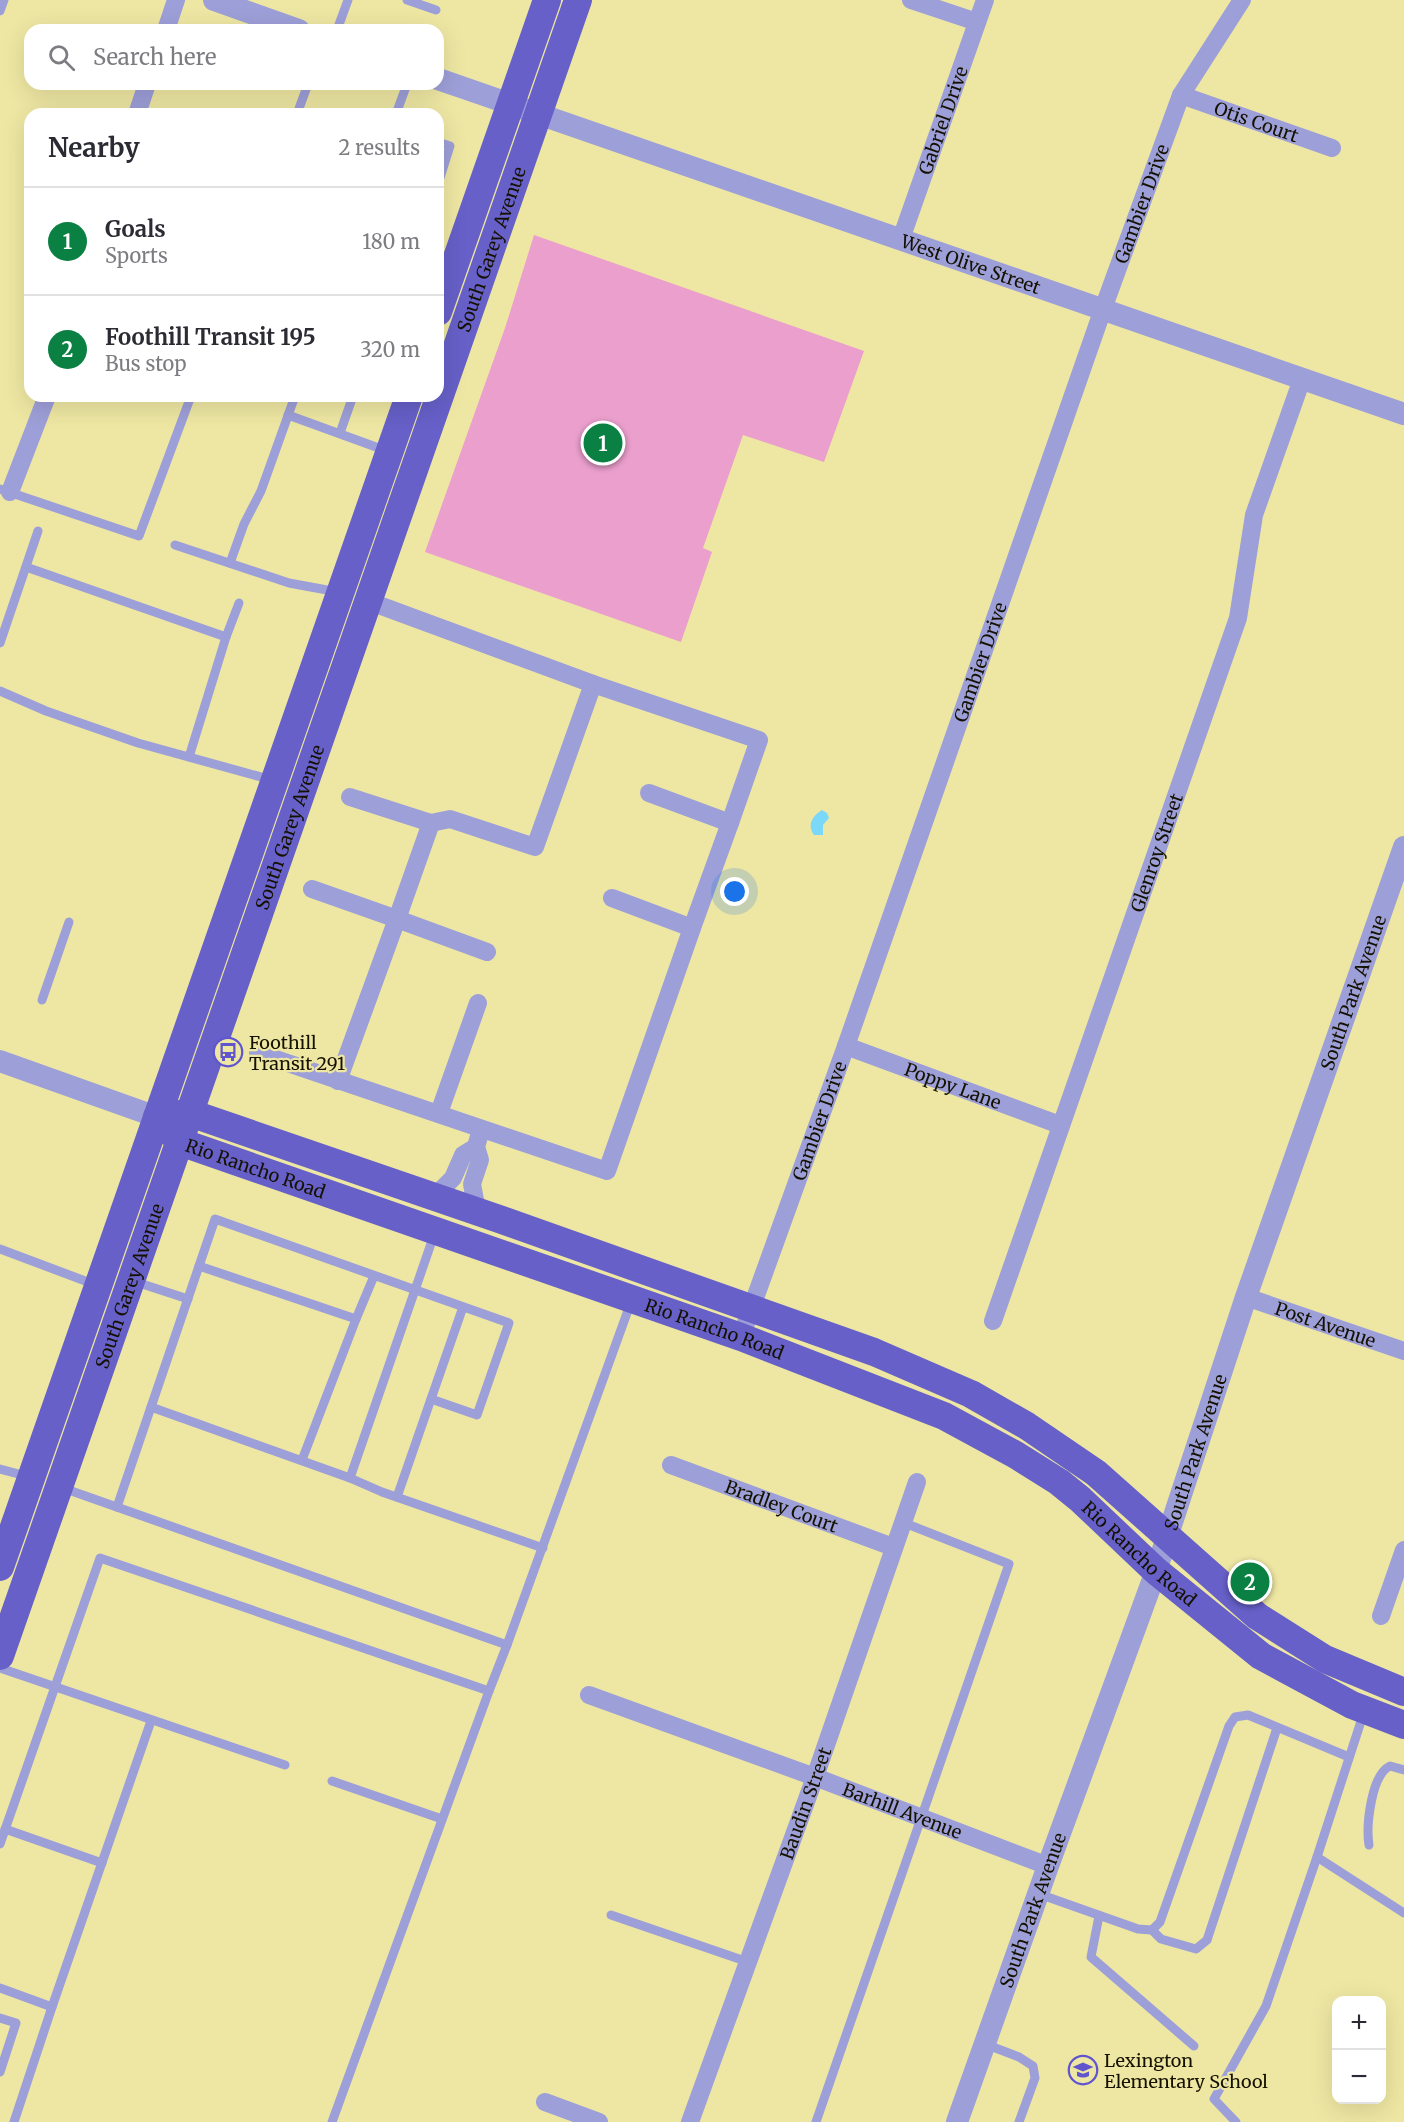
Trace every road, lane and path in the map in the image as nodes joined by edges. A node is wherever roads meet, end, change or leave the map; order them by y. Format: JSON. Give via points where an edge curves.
{"nodes":[{"id":1,"x":4,"y":0,"type":"edge"},
{"id":2,"x":176,"y":0,"type":"edge"},
{"id":3,"x":214,"y":0,"type":"edge"},
{"id":4,"x":348,"y":0,"type":"edge"},
{"id":5,"x":406,"y":0,"type":"edge"},
{"id":6,"x":547,"y":0,"type":"edge"},
{"id":7,"x":578,"y":0,"type":"edge"},
{"id":8,"x":911,"y":0,"type":"edge"},
{"id":9,"x":985,"y":0,"type":"edge"},
{"id":10,"x":1242,"y":0,"type":"edge"},
{"id":11,"x":436,"y":10,"type":"dead end"},
{"id":12,"x":0,"y":11,"type":"edge"},
{"id":13,"x":977,"y":22,"type":"junction"},
{"id":14,"x":168,"y":24,"type":"edge"},
{"id":15,"x":282,"y":24,"type":"edge"},
{"id":16,"x":340,"y":24,"type":"edge"},
{"id":17,"x":444,"y":81,"type":"edge"},
{"id":18,"x":145,"y":90,"type":"edge"},
{"id":19,"x":306,"y":90,"type":"edge"},
{"id":20,"x":405,"y":90,"type":"edge"},
{"id":21,"x":1180,"y":95,"type":"junction"},
{"id":22,"x":512,"y":105,"type":"junction"},
{"id":23,"x":139,"y":108,"type":"edge"},
{"id":24,"x":299,"y":108,"type":"edge"},
{"id":25,"x":398,"y":108,"type":"edge"},
{"id":26,"x":539,"y":114,"type":"junction"},
{"id":27,"x":444,"y":144,"type":"edge"},
{"id":28,"x":1332,"y":148,"type":"dead end"},
{"id":29,"x":444,"y":165,"type":"edge"},
{"id":30,"x":901,"y":239,"type":"junction"},
{"id":31,"x":444,"y":287,"type":"edge"},
{"id":32,"x":1104,"y":309,"type":"junction"},
{"id":33,"x":1302,"y":380,"type":"junction"},
{"id":34,"x":444,"y":385,"type":"edge"},
{"id":35,"x":43,"y":402,"type":"edge"},
{"id":36,"x":189,"y":402,"type":"edge"},
{"id":37,"x":293,"y":402,"type":"edge"},
{"id":38,"x":351,"y":402,"type":"edge"},
{"id":39,"x":407,"y":402,"type":"edge"},
{"id":40,"x":438,"y":402,"type":"edge"},
{"id":41,"x":1404,"y":414,"type":"edge"},
{"id":42,"x":288,"y":415,"type":"junction"},
{"id":43,"x":340,"y":433,"type":"junction"},
{"id":44,"x":390,"y":451,"type":"junction"},
{"id":45,"x":5,"y":490,"type":"edge"},
{"id":46,"x":38,"y":531,"type":"dead end"},
{"id":47,"x":359,"y":541,"type":"junction"},
{"id":48,"x":175,"y":545,"type":"dead end"},
{"id":49,"x":230,"y":563,"type":"junction"},
{"id":50,"x":26,"y":567,"type":"junction"},
{"id":51,"x":340,"y":593,"type":"junction"},
{"id":52,"x":368,"y":601,"type":"junction"},
{"id":53,"x":239,"y":603,"type":"dead end"},
{"id":54,"x":226,"y":638,"type":"junction"},
{"id":55,"x":0,"y":643,"type":"edge"},
{"id":56,"x":352,"y":646,"type":"junction"},
{"id":57,"x":593,"y":684,"type":"junction"},
{"id":58,"x":0,"y":691,"type":"edge"},
{"id":59,"x":189,"y":757,"type":"junction"},
{"id":60,"x":274,"y":781,"type":"junction"},
{"id":61,"x":649,"y":793,"type":"dead end"},
{"id":62,"x":350,"y":797,"type":"dead end"},
{"id":63,"x":431,"y":823,"type":"junction"},
{"id":64,"x":730,"y":824,"type":"junction"},
{"id":65,"x":1404,"y":847,"type":"edge"},
{"id":66,"x":312,"y":889,"type":"dead end"},
{"id":67,"x":612,"y":898,"type":"dead end"},
{"id":68,"x":397,"y":919,"type":"junction"},
{"id":69,"x":69,"y":922,"type":"dead end"},
{"id":70,"x":692,"y":928,"type":"junction"},
{"id":71,"x":487,"y":952,"type":"dead end"},
{"id":72,"x":42,"y":1000,"type":"dead end"},
{"id":73,"x":478,"y":1003,"type":"dead end"},
{"id":74,"x":846,"y":1046,"type":"junction"},
{"id":75,"x":258,"y":1053,"type":"dead end"},
{"id":76,"x":0,"y":1061,"type":"edge"},
{"id":77,"x":338,"y":1081,"type":"junction"},
{"id":78,"x":190,"y":1113,"type":"junction"},
{"id":79,"x":439,"y":1113,"type":"junction"},
{"id":80,"x":157,"y":1117,"type":"junction"},
{"id":81,"x":1060,"y":1125,"type":"junction"},
{"id":82,"x":481,"y":1129,"type":"junction"},
{"id":83,"x":180,"y":1142,"type":"junction"},
{"id":84,"x":476,"y":1147,"type":"junction"},
{"id":85,"x":434,"y":1197,"type":"junction"},
{"id":86,"x":477,"y":1211,"type":"junction"},
{"id":87,"x":532,"y":1230,"type":"junction"},
{"id":88,"x":435,"y":1231,"type":"junction"},
{"id":89,"x":0,"y":1249,"type":"edge"},
{"id":90,"x":199,"y":1266,"type":"junction"},
{"id":91,"x":642,"y":1269,"type":"junction"},
{"id":92,"x":374,"y":1276,"type":"junction"},
{"id":93,"x":132,"y":1281,"type":"junction"},
{"id":94,"x":98,"y":1286,"type":"junction"},
{"id":95,"x":415,"y":1290,"type":"junction"},
{"id":96,"x":1246,"y":1297,"type":"junction"},
{"id":97,"x":188,"y":1299,"type":"junction"},
{"id":98,"x":632,"y":1300,"type":"junction"},
{"id":99,"x":463,"y":1307,"type":"junction"},
{"id":100,"x":751,"y":1309,"type":"junction"},
{"id":101,"x":356,"y":1319,"type":"junction"},
{"id":102,"x":993,"y":1321,"type":"dead end"},
{"id":103,"x":741,"y":1337,"type":"junction"},
{"id":104,"x":1404,"y":1351,"type":"edge"},
{"id":105,"x":431,"y":1399,"type":"junction"},
{"id":106,"x":151,"y":1407,"type":"junction"},
{"id":107,"x":302,"y":1460,"type":"junction"},
{"id":108,"x":671,"y":1465,"type":"dead end"},
{"id":109,"x":0,"y":1469,"type":"edge"},
{"id":110,"x":31,"y":1477,"type":"junction"},
{"id":111,"x":350,"y":1478,"type":"junction"},
{"id":112,"x":917,"y":1482,"type":"dead end"},
{"id":113,"x":59,"y":1487,"type":"junction"},
{"id":114,"x":397,"y":1497,"type":"junction"},
{"id":115,"x":117,"y":1507,"type":"junction"},
{"id":116,"x":902,"y":1522,"type":"junction"},
{"id":117,"x":1167,"y":1537,"type":"junction"},
{"id":118,"x":893,"y":1547,"type":"junction"},
{"id":119,"x":543,"y":1548,"type":"junction"},
{"id":120,"x":1404,"y":1550,"type":"edge"},
{"id":121,"x":0,"y":1567,"type":"edge"},
{"id":122,"x":1156,"y":1571,"type":"junction"},
{"id":123,"x":1381,"y":1616,"type":"dead end"},
{"id":124,"x":507,"y":1645,"type":"junction"},
{"id":125,"x":0,"y":1656,"type":"edge"},
{"id":126,"x":0,"y":1668,"type":"edge"},
{"id":127,"x":1375,"y":1681,"type":"junction"},
{"id":128,"x":55,"y":1688,"type":"junction"},
{"id":129,"x":489,"y":1691,"type":"junction"},
{"id":130,"x":1404,"y":1692,"type":"edge"},
{"id":131,"x":589,"y":1695,"type":"dead end"},
{"id":132,"x":1365,"y":1710,"type":"junction"},
{"id":133,"x":151,"y":1720,"type":"junction"},
{"id":134,"x":1404,"y":1725,"type":"edge"},
{"id":135,"x":1277,"y":1728,"type":"junction"},
{"id":136,"x":1349,"y":1757,"type":"junction"},
{"id":137,"x":285,"y":1765,"type":"dead end"},
{"id":138,"x":1404,"y":1770,"type":"edge"},
{"id":139,"x":815,"y":1777,"type":"junction"},
{"id":140,"x":332,"y":1781,"type":"dead end"},
{"id":141,"x":921,"y":1817,"type":"junction"},
{"id":142,"x":442,"y":1819,"type":"junction"},
{"id":143,"x":5,"y":1829,"type":"junction"},
{"id":144,"x":0,"y":1844,"type":"edge"},
{"id":145,"x":1369,"y":1845,"type":"dead end"},
{"id":146,"x":1317,"y":1857,"type":"junction"},
{"id":147,"x":102,"y":1863,"type":"junction"},
{"id":148,"x":1048,"y":1866,"type":"junction"},
{"id":149,"x":1038,"y":1894,"type":"junction"},
{"id":150,"x":1404,"y":1912,"type":"edge"},
{"id":151,"x":611,"y":1915,"type":"dead end"},
{"id":152,"x":1099,"y":1916,"type":"junction"},
{"id":153,"x":1152,"y":1930,"type":"junction"},
{"id":154,"x":748,"y":1962,"type":"junction"},
{"id":155,"x":0,"y":1988,"type":"edge"},
{"id":156,"x":52,"y":2007,"type":"junction"},
{"id":157,"x":0,"y":2018,"type":"edge"},
{"id":158,"x":985,"y":2044,"type":"junction"},
{"id":159,"x":1194,"y":2046,"type":"dead end"},
{"id":160,"x":0,"y":2072,"type":"edge"},
{"id":161,"x":545,"y":2102,"type":"dead end"},
{"id":162,"x":14,"y":2122,"type":"edge"},
{"id":163,"x":333,"y":2122,"type":"edge"},
{"id":164,"x":599,"y":2122,"type":"edge"},
{"id":165,"x":690,"y":2122,"type":"edge"},
{"id":166,"x":816,"y":2122,"type":"edge"},
{"id":167,"x":957,"y":2122,"type":"edge"},
{"id":168,"x":1019,"y":2122,"type":"edge"},
{"id":169,"x":1236,"y":2122,"type":"edge"}],
"edges":[{"from":1,"to":12,"type":"lane"},
{"from":2,"to":14,"type":"street"},
{"from":3,"to":15,"type":"street"},
{"from":4,"to":16,"type":"lane"},
{"from":5,"to":11,"type":"lane"},
{"from":6,"to":22,"type":"main road","name":"South Garey Avenue"},
{"from":7,"to":26,"type":"main road","name":"South Garey Avenue"},
{"from":8,"to":13,"type":"street"},
{"from":9,"to":13,"type":"street","name":"Gabriel Drive"},
{"from":10,"to":21,"type":"street","name":"Gambier Drive"},
{"from":13,"to":30,"type":"street","name":"Gabriel Drive"},
{"from":17,"to":22,"type":"street","name":"West Olive Street"},
{"from":18,"to":23,"type":"street"},
{"from":19,"to":24,"type":"lane"},
{"from":20,"to":25,"type":"lane"},
{"from":21,"to":28,"type":"street","name":"Otis Court"},
{"from":21,"to":32,"type":"street","name":"Gambier Drive"},
{"from":22,"to":26,"type":"street","name":"West Olive Street"},
{"from":22,"to":31,"type":"main road","name":"South Garey Avenue"},
{"from":26,"to":30,"type":"street","name":"West Olive Street"},
{"from":26,"to":34,"type":"main road","name":"South Garey Avenue"},
{"from":27,"to":29,"type":"lane","via":[[450,146]]},
{"from":30,"to":32,"type":"street","name":"West Olive Street"},
{"from":32,"to":33,"type":"street","name":"West Olive Street"},
{"from":32,"to":74,"type":"street","name":"Gambier Drive"},
{"from":33,"to":41,"type":"street","name":"West Olive Street"},
{"from":33,"to":81,"type":"street","name":"Glenroy Street","via":[[1254,515],[1238,618]]},
{"from":35,"to":45,"type":"street"},
{"from":36,"to":45,"type":"lane","via":[[139,536]]},
{"from":37,"to":42,"type":"lane"},
{"from":38,"to":43,"type":"lane"},
{"from":39,"to":44,"type":"main road","name":"South Garey Avenue"},
{"from":40,"to":52,"type":"main road","name":"South Garey Avenue"},
{"from":42,"to":43,"type":"lane"},
{"from":42,"to":49,"type":"lane"},
{"from":43,"to":44,"type":"lane"},
{"from":44,"to":47,"type":"main road","name":"South Garey Avenue"},
{"from":46,"to":50,"type":"lane"},
{"from":47,"to":51,"type":"main road","name":"South Garey Avenue"},
{"from":47,"to":52,"type":"main road","via":[[359,576]]},
{"from":48,"to":49,"type":"lane"},
{"from":49,"to":51,"type":"lane","via":[[289,583]]},
{"from":50,"to":54,"type":"lane"},
{"from":50,"to":55,"type":"lane"},
{"from":51,"to":56,"type":"main road","via":[[352,619]]},
{"from":51,"to":60,"type":"main road","name":"South Garey Avenue"},
{"from":52,"to":56,"type":"main road","name":"South Garey Avenue"},
{"from":52,"to":57,"type":"street"},
{"from":53,"to":54,"type":"lane"},
{"from":54,"to":59,"type":"lane"},
{"from":56,"to":78,"type":"main road","name":"South Garey Avenue"},
{"from":57,"to":63,"type":"street","via":[[535,847],[450,819]]},
{"from":57,"to":64,"type":"street","via":[[759,740]]},
{"from":58,"to":59,"type":"lane","via":[[46,711]]},
{"from":59,"to":60,"type":"lane"},
{"from":60,"to":80,"type":"main road","name":"South Garey Avenue"},
{"from":61,"to":64,"type":"street"},
{"from":62,"to":63,"type":"street"},
{"from":63,"to":68,"type":"street"},
{"from":64,"to":70,"type":"street"},
{"from":65,"to":96,"type":"street","name":"South Park Avenue"},
{"from":66,"to":68,"type":"street"},
{"from":67,"to":70,"type":"street"},
{"from":68,"to":71,"type":"street"},
{"from":68,"to":77,"type":"street"},
{"from":69,"to":72,"type":"lane"},
{"from":70,"to":82,"type":"street","via":[[607,1171]]},
{"from":73,"to":79,"type":"street"},
{"from":74,"to":81,"type":"street","name":"Poppy Lane"},
{"from":74,"to":100,"type":"street","name":"Gambier Drive"},
{"from":75,"to":77,"type":"street"},
{"from":76,"to":80,"type":"street"},
{"from":77,"to":79,"type":"street"},
{"from":78,"to":80,"type":"main road","name":"Rio Rancho Road"},
{"from":78,"to":83,"type":"main road","name":"South Garey Avenue"},
{"from":78,"to":85,"type":"main road","name":"Rio Rancho Road"},
{"from":79,"to":82,"type":"street"},
{"from":80,"to":83,"type":"main road","name":"Rio Rancho Road"},
{"from":80,"to":94,"type":"main road","name":"South Garey Avenue"},
{"from":81,"to":102,"type":"street","name":"Glenroy Street"},
{"from":82,"to":84,"type":"street"},
{"from":83,"to":88,"type":"main road","name":"Rio Rancho Road"},
{"from":83,"to":93,"type":"main road","name":"South Garey Avenue"},
{"from":84,"to":85,"type":"street","via":[[463,1155],[453,1178]]},
{"from":84,"to":86,"type":"street","via":[[480,1160],[472,1185]]},
{"from":85,"to":86,"type":"main road","name":"Rio Rancho Road"},
{"from":86,"to":87,"type":"main road","name":"Rio Rancho Road"},
{"from":87,"to":88,"type":"main road","via":[[500,1234],[462,1221]]},
{"from":87,"to":91,"type":"main road","name":"Rio Rancho Road"},
{"from":88,"to":95,"type":"lane"},
{"from":88,"to":98,"type":"main road","name":"Rio Rancho Road"},
{"from":89,"to":94,"type":"lane"},
{"from":90,"to":92,"type":"lane","via":[[215,1219]]},
{"from":90,"to":97,"type":"lane"},
{"from":90,"to":101,"type":"lane"},
{"from":91,"to":98,"type":"main road"},
{"from":91,"to":100,"type":"main road","name":"Rio Rancho Road"},
{"from":92,"to":95,"type":"lane"},
{"from":92,"to":101,"type":"lane"},
{"from":93,"to":97,"type":"lane"},
{"from":93,"to":113,"type":"main road","name":"South Garey Avenue"},
{"from":94,"to":110,"type":"main road","name":"South Garey Avenue"},
{"from":95,"to":99,"type":"lane"},
{"from":95,"to":111,"type":"lane"},
{"from":96,"to":104,"type":"street","name":"Post Avenue"},
{"from":96,"to":117,"type":"street","name":"South Park Avenue"},
{"from":97,"to":106,"type":"lane"},
{"from":98,"to":103,"type":"main road","name":"Rio Rancho Road"},
{"from":98,"to":119,"type":"lane"},
{"from":99,"to":105,"type":"lane"},
{"from":99,"to":105,"type":"lane","via":[[509,1323],[477,1415]]},
{"from":100,"to":103,"type":"street","name":"Gambier Drive"},
{"from":100,"to":117,"type":"main road","name":"Rio Rancho Road","via":[[873,1352],[970,1394],[1027,1426],[1096,1473]]},
{"from":101,"to":107,"type":"lane"},
{"from":103,"to":122,"type":"main road","name":"Rio Rancho Road","via":[[944,1416],[1016,1455],[1080,1499]]},
{"from":105,"to":114,"type":"lane"},
{"from":106,"to":107,"type":"lane"},
{"from":106,"to":115,"type":"lane"},
{"from":107,"to":111,"type":"lane"},
{"from":108,"to":118,"type":"street","name":"Bradley Court"},
{"from":109,"to":110,"type":"lane"},
{"from":110,"to":113,"type":"main road"},
{"from":110,"to":121,"type":"main road","name":"South Garey Avenue"},
{"from":111,"to":114,"type":"lane"},
{"from":112,"to":116,"type":"street","name":"Baudin Street"},
{"from":113,"to":115,"type":"lane"},
{"from":113,"to":125,"type":"main road","name":"South Garey Avenue"},
{"from":114,"to":119,"type":"lane"},
{"from":115,"to":124,"type":"lane"},
{"from":116,"to":118,"type":"street","name":"Baudin Street"},
{"from":116,"to":141,"type":"lane","via":[[1009,1564]]},
{"from":117,"to":122,"type":"street","name":"South Park Avenue"},
{"from":117,"to":127,"type":"main road","name":"Rio Rancho Road","via":[[1257,1616],[1325,1659]]},
{"from":118,"to":139,"type":"street","name":"Baudin Street"},
{"from":119,"to":124,"type":"lane"},
{"from":120,"to":123,"type":"street"},
{"from":122,"to":132,"type":"main road","name":"Rio Rancho Road","via":[[1261,1656]]},
{"from":122,"to":148,"type":"street","name":"South Park Avenue"},
{"from":124,"to":129,"type":"lane"},
{"from":126,"to":128,"type":"lane"},
{"from":127,"to":130,"type":"main road","name":"Rio Rancho Road"},
{"from":127,"to":132,"type":"main road"},
{"from":128,"to":129,"type":"lane","via":[[100,1558]]},
{"from":128,"to":133,"type":"lane"},
{"from":128,"to":143,"type":"lane"},
{"from":129,"to":142,"type":"lane"},
{"from":131,"to":139,"type":"street","name":"Barhill Avenue"},
{"from":132,"to":134,"type":"main road","name":"Rio Rancho Road"},
{"from":132,"to":136,"type":"lane"},
{"from":133,"to":137,"type":"lane"},
{"from":133,"to":147,"type":"lane"},
{"from":135,"to":136,"type":"lane"},
{"from":135,"to":153,"type":"lane","via":[[1248,1715],[1234,1717],[1160,1922]]},
{"from":135,"to":153,"type":"lane","via":[[1207,1940],[1196,1949],[1161,1939]]},
{"from":136,"to":146,"type":"lane"},
{"from":138,"to":145,"type":"lane","via":[[1390,1766],[1380,1775],[1370,1805]]},
{"from":139,"to":141,"type":"street","name":"Barhill Avenue"},
{"from":139,"to":154,"type":"street","name":"Baudin Street"},
{"from":140,"to":142,"type":"lane"},
{"from":141,"to":148,"type":"street","name":"Barhill Avenue"},
{"from":141,"to":166,"type":"lane"},
{"from":142,"to":163,"type":"lane"},
{"from":143,"to":144,"type":"lane"},
{"from":143,"to":147,"type":"lane"},
{"from":146,"to":150,"type":"lane"},
{"from":146,"to":169,"type":"lane","via":[[1266,2006],[1214,2099]]},
{"from":147,"to":156,"type":"lane"},
{"from":148,"to":149,"type":"street","name":"South Park Avenue"},
{"from":149,"to":152,"type":"lane"},
{"from":149,"to":158,"type":"street","name":"South Park Avenue"},
{"from":151,"to":154,"type":"lane"},
{"from":152,"to":153,"type":"lane"},
{"from":152,"to":159,"type":"lane","via":[[1091,1957]]},
{"from":154,"to":165,"type":"street","name":"Baudin Street"},
{"from":155,"to":156,"type":"lane"},
{"from":156,"to":162,"type":"lane"},
{"from":157,"to":160,"type":"lane","via":[[16,2023]]},
{"from":158,"to":167,"type":"street","name":"South Park Avenue"},
{"from":158,"to":168,"type":"lane","via":[[1034,2066],[1035,2078]]},
{"from":161,"to":164,"type":"street"}]}
